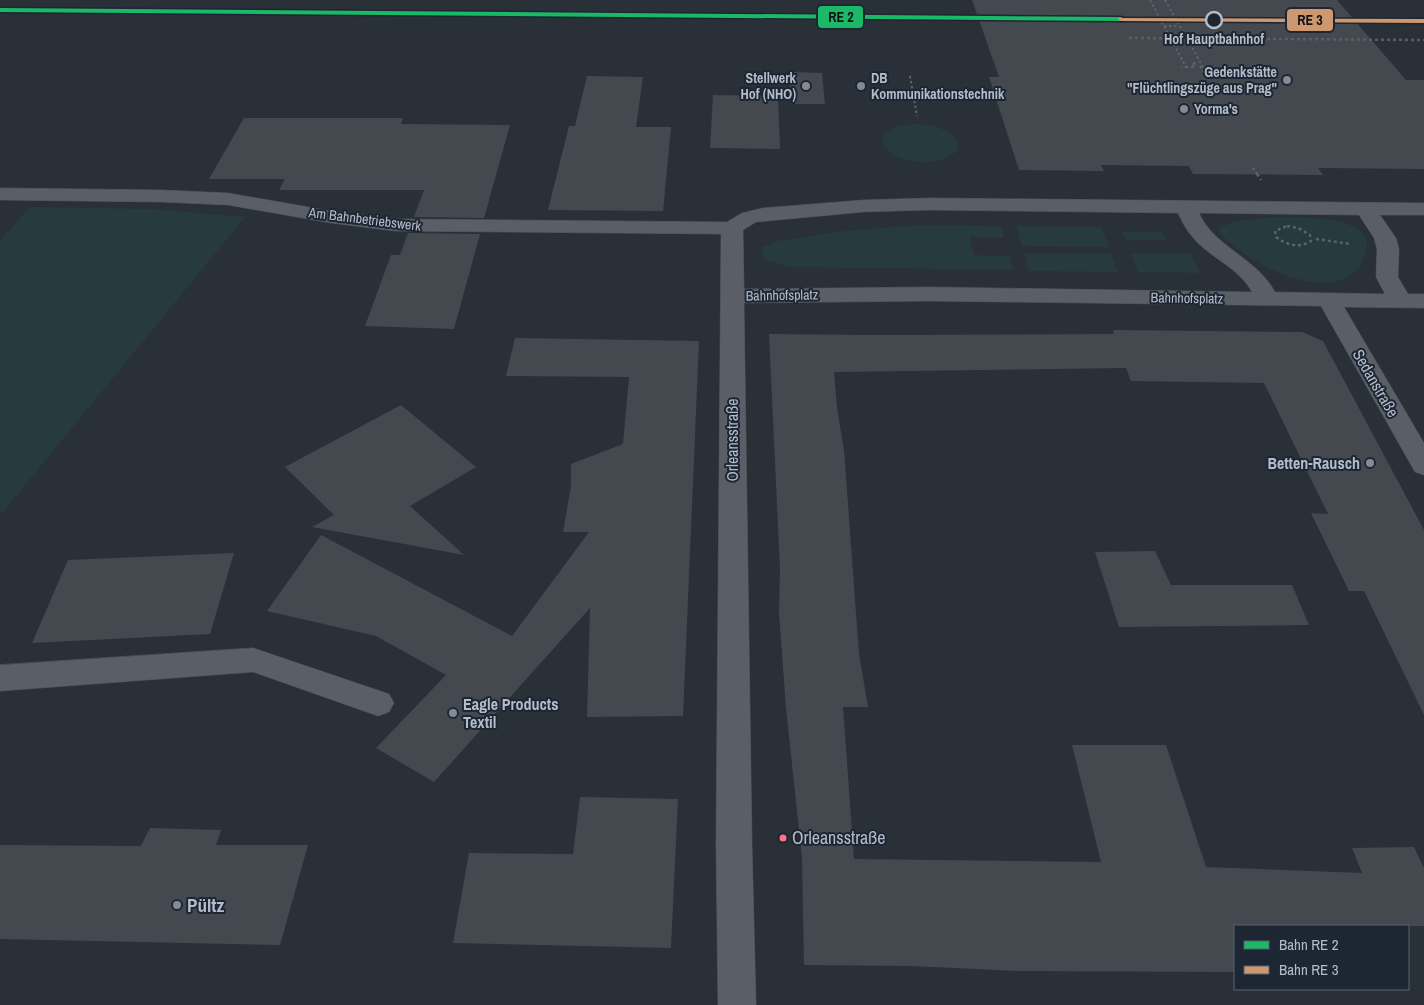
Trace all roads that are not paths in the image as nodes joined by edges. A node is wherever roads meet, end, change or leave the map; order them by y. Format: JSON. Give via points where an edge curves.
{"nodes":[{"id":1,"x":0,"y":194,"type":"edge"},
{"id":2,"x":1175,"y":206,"type":"junction"},
{"id":3,"x":1365,"y":208,"type":"junction"},
{"id":4,"x":1424,"y":209,"type":"edge"},
{"id":5,"x":732,"y":232,"type":"junction"},
{"id":6,"x":732,"y":287,"type":"junction"},
{"id":7,"x":1268,"y":299,"type":"junction"},
{"id":8,"x":1329,"y":300,"type":"junction"},
{"id":9,"x":1400,"y":301,"type":"junction"},
{"id":10,"x":1424,"y":301,"type":"edge"},
{"id":11,"x":1424,"y":466,"type":"edge"},
{"id":12,"x":0,"y":678,"type":"edge"},
{"id":13,"x":378,"y":702,"type":"dead end"},
{"id":14,"x":737,"y":1005,"type":"edge"}],
"edges":[{"from":1,"to":5,"type":"street","name":"Am Bahnbetriebswerk","via":[[228,199],[395,225]]},
{"from":2,"to":3,"type":"street"},
{"from":2,"to":5,"type":"street","name":"Am Bahnbetriebswerk","via":[[1140,213],[1089,212],[1070,206],[1049,214],[1009,211],[991,204],[967,213],[931,210],[917,205],[884,215],[829,209],[802,224]]},
{"from":2,"to":7,"type":"street","via":[[1212,246],[1253,276]]},
{"from":3,"to":4,"type":"street"},
{"from":3,"to":9,"type":"street","via":[[1386,238],[1387,277]]},
{"from":5,"to":6,"type":"street","name":"Bahnhofsplatz"},
{"from":6,"to":7,"type":"street","name":"Bahnhofsplatz","via":[[839,294]]},
{"from":6,"to":14,"type":"street","name":"Orleansstraße"},
{"from":7,"to":8,"type":"street","name":"Bahnhofsplatz"},
{"from":8,"to":9,"type":"street","name":"Bahnhofsplatz"},
{"from":8,"to":11,"type":"street","name":"Sedanstraße"},
{"from":9,"to":10,"type":"street","name":"Bahnhofsplatz"},
{"from":12,"to":13,"type":"street","via":[[253,660]]}]}
